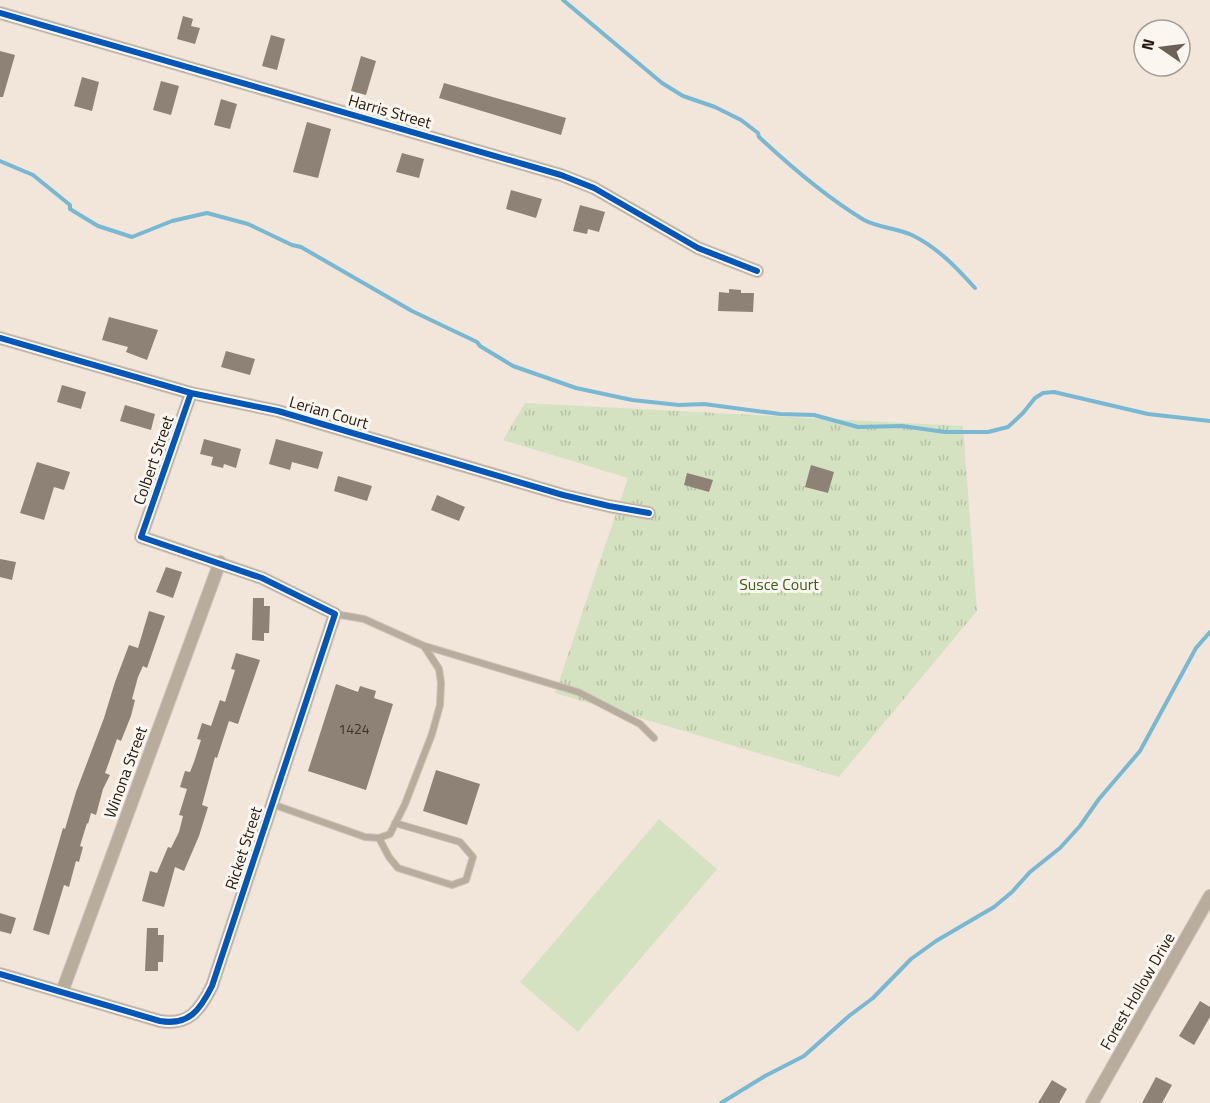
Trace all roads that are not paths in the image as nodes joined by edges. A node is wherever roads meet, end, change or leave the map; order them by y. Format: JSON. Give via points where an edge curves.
{"nodes":[{"id":1,"x":0,"y":13,"type":"edge"},
{"id":2,"x":758,"y":271,"type":"dead end"},
{"id":3,"x":0,"y":338,"type":"edge"},
{"id":4,"x":191,"y":393,"type":"junction"},
{"id":5,"x":649,"y":513,"type":"dead end"},
{"id":6,"x":220,"y":562,"type":"junction"},
{"id":7,"x":335,"y":614,"type":"junction"},
{"id":8,"x":424,"y":646,"type":"junction"},
{"id":9,"x":654,"y":738,"type":"dead end"},
{"id":10,"x":272,"y":804,"type":"junction"},
{"id":11,"x":395,"y":823,"type":"junction"},
{"id":12,"x":379,"y":838,"type":"junction"},
{"id":13,"x":1210,"y":896,"type":"edge"},
{"id":14,"x":0,"y":974,"type":"edge"},
{"id":15,"x":62,"y":992,"type":"junction"},
{"id":16,"x":1092,"y":1103,"type":"edge"}],
"edges":[{"from":1,"to":2,"type":"street","name":"Harris Street","via":[[561,175],[594,188],[698,248]]},
{"from":3,"to":4,"type":"street","name":"Lerian Court"},
{"from":4,"to":5,"type":"street","name":"Lerian Court","via":[[278,411],[563,495]]},
{"from":4,"to":6,"type":"street","name":"Colbert Street","via":[[141,537]]},
{"from":6,"to":7,"type":"street","via":[[287,588]]},
{"from":6,"to":15,"type":"street","name":"Winona Street"},
{"from":7,"to":8,"type":"lane","via":[[364,620]]},
{"from":7,"to":10,"type":"street","name":"Ricket Street"},
{"from":8,"to":9,"type":"lane","via":[[578,692],[640,724]]},
{"from":8,"to":11,"type":"lane","via":[[439,669],[440,705]]},
{"from":10,"to":12,"type":"lane","via":[[365,837]]},
{"from":10,"to":15,"type":"street","name":"Ricket Street","via":[[212,986],[196,1011],[173,1023]]},
{"from":11,"to":12,"type":"lane","via":[[390,834]]},
{"from":11,"to":12,"type":"lane","via":[[460,842],[473,857],[466,880],[452,885],[398,868]]},
{"from":13,"to":16,"type":"street","name":"Forest Hollow Drive"},
{"from":14,"to":15,"type":"street","name":"Ricket Street"}]}
